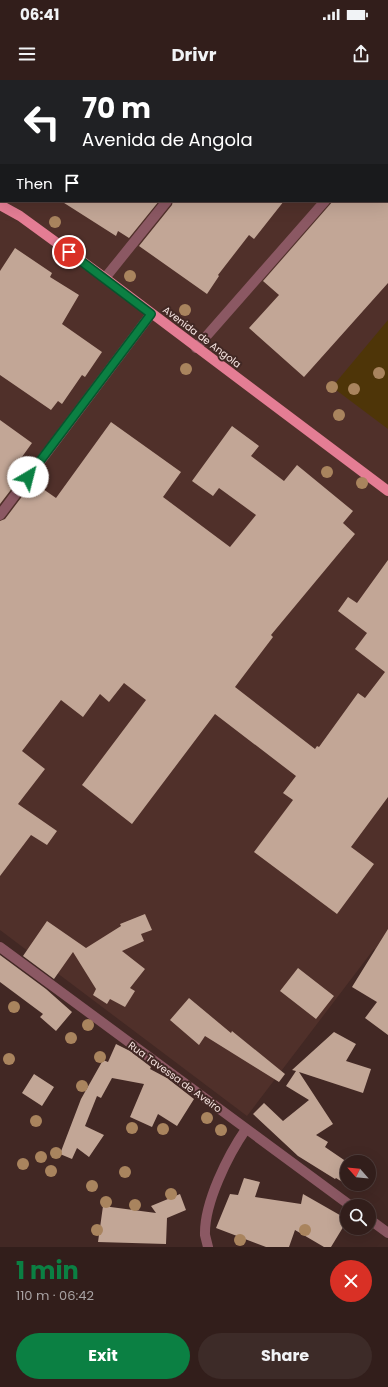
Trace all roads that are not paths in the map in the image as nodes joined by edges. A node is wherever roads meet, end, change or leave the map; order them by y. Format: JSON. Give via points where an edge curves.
{"nodes":[{"id":1,"x":166,"y":202,"type":"edge"},
{"id":2,"x":323,"y":202,"type":"edge"},
{"id":3,"x":0,"y":205,"type":"edge"},
{"id":4,"x":105,"y":278,"type":"junction"},
{"id":5,"x":151,"y":314,"type":"junction"},
{"id":6,"x":196,"y":348,"type":"junction"},
{"id":7,"x":388,"y":491,"type":"edge"},
{"id":8,"x":0,"y":515,"type":"edge"},
{"id":9,"x":0,"y":947,"type":"edge"},
{"id":10,"x":246,"y":1128,"type":"junction"},
{"id":11,"x":342,"y":1199,"type":"edge"},
{"id":12,"x":376,"y":1225,"type":"edge"},
{"id":13,"x":388,"y":1234,"type":"edge"},
{"id":14,"x":208,"y":1247,"type":"edge"}],
"edges":[{"from":1,"to":4,"type":"street"},
{"from":2,"to":6,"type":"street"},
{"from":3,"to":4,"type":"main road","name":"Avenida de Angola","via":[[20,216]]},
{"from":4,"to":5,"type":"main road","name":"Avenida de Angola"},
{"from":5,"to":6,"type":"main road","name":"Avenida de Angola"},
{"from":5,"to":8,"type":"street"},
{"from":6,"to":7,"type":"main road","name":"Avenida de Angola"},
{"from":9,"to":10,"type":"street","name":"Rua Tavessa de Aveiro"},
{"from":10,"to":11,"type":"street","name":"Rua Tavessa de Aveiro"},
{"from":10,"to":14,"type":"street","via":[[218,1180],[207,1216],[205,1236]]},
{"from":12,"to":13,"type":"street"}]}
